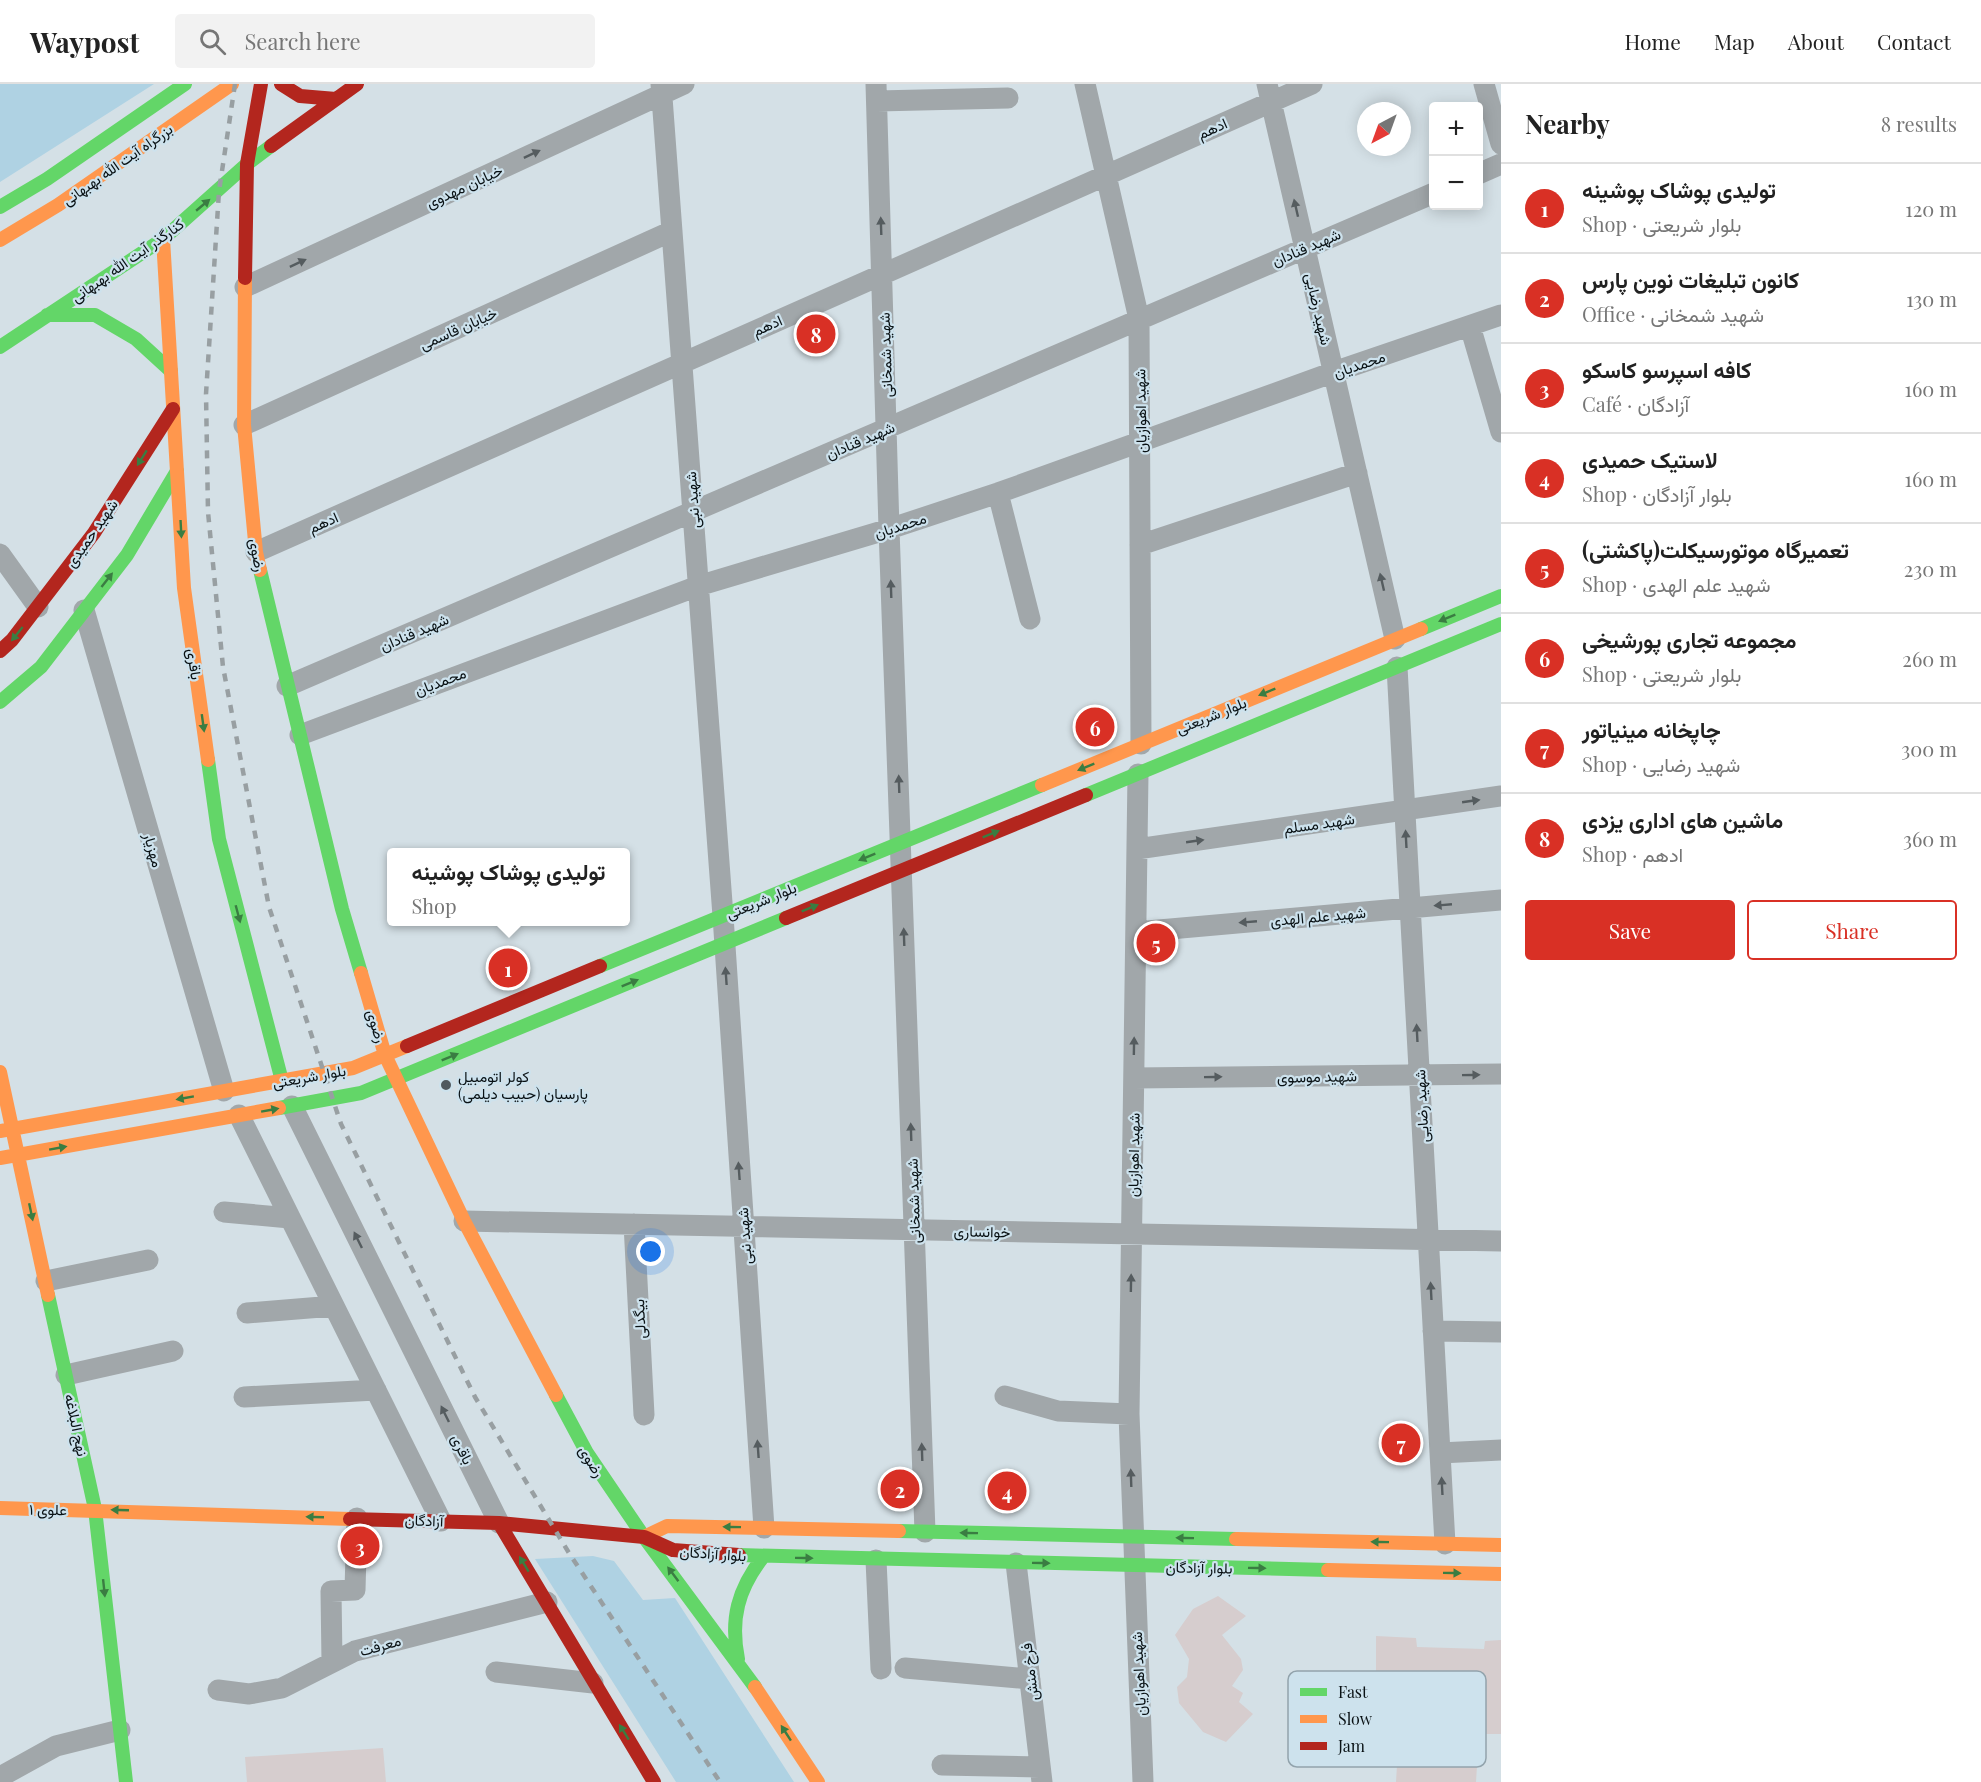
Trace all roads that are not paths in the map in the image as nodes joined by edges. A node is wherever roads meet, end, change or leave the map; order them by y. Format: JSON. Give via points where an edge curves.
{"nodes":[{"id":1,"x":185,"y":84,"type":"edge"},
{"id":2,"x":232,"y":84,"type":"edge"},
{"id":3,"x":261,"y":84,"type":"edge"},
{"id":4,"x":281,"y":84,"type":"edge"},
{"id":5,"x":357,"y":84,"type":"edge"},
{"id":6,"x":684,"y":84,"type":"edge"},
{"id":7,"x":1085,"y":84,"type":"edge"},
{"id":8,"x":1312,"y":84,"type":"edge"},
{"id":9,"x":1484,"y":84,"type":"edge"},
{"id":10,"x":661,"y":89,"type":"edge"},
{"id":11,"x":877,"y":92,"type":"edge"},
{"id":12,"x":1269,"y":93,"type":"edge"},
{"id":13,"x":1008,"y":98,"type":"dead end"},
{"id":14,"x":336,"y":99,"type":"junction"},
{"id":15,"x":1501,"y":144,"type":"edge"},
{"id":16,"x":247,"y":164,"type":"junction"},
{"id":17,"x":1501,"y":164,"type":"edge"},
{"id":18,"x":1483,"y":172,"type":"edge"},
{"id":19,"x":1106,"y":175,"type":"junction"},
{"id":20,"x":1429,"y":195,"type":"edge"},
{"id":21,"x":0,"y":207,"type":"edge"},
{"id":22,"x":672,"y":231,"type":"junction"},
{"id":23,"x":163,"y":239,"type":"junction"},
{"id":24,"x":0,"y":240,"type":"edge"},
{"id":25,"x":1305,"y":248,"type":"junction"},
{"id":26,"x":883,"y":274,"type":"junction"},
{"id":27,"x":245,"y":287,"type":"junction"},
{"id":28,"x":47,"y":315,"type":"junction"},
{"id":29,"x":1501,"y":315,"type":"edge"},
{"id":30,"x":1139,"y":320,"type":"junction"},
{"id":31,"x":1470,"y":326,"type":"junction"},
{"id":32,"x":0,"y":347,"type":"edge"},
{"id":33,"x":682,"y":363,"type":"junction"},
{"id":34,"x":171,"y":371,"type":"junction"},
{"id":35,"x":1334,"y":372,"type":"junction"},
{"id":36,"x":173,"y":409,"type":"junction"},
{"id":37,"x":244,"y":425,"type":"junction"},
{"id":38,"x":888,"y":428,"type":"junction"},
{"id":39,"x":1501,"y":432,"type":"edge"},
{"id":40,"x":1141,"y":443,"type":"junction"},
{"id":41,"x":177,"y":471,"type":"junction"},
{"id":42,"x":1357,"y":473,"type":"junction"},
{"id":43,"x":998,"y":493,"type":"junction"},
{"id":44,"x":693,"y":512,"type":"junction"},
{"id":45,"x":889,"y":530,"type":"junction"},
{"id":46,"x":1140,"y":544,"type":"junction"},
{"id":47,"x":256,"y":552,"type":"junction"},
{"id":48,"x":0,"y":554,"type":"edge"},
{"id":49,"x":698,"y":586,"type":"junction"},
{"id":50,"x":1501,"y":596,"type":"edge"},
{"id":51,"x":38,"y":607,"type":"junction"},
{"id":52,"x":84,"y":610,"type":"junction"},
{"id":53,"x":1030,"y":619,"type":"dead end"},
{"id":54,"x":1501,"y":624,"type":"edge"},
{"id":55,"x":1395,"y":639,"type":"junction"},
{"id":56,"x":0,"y":651,"type":"edge"},
{"id":57,"x":1397,"y":667,"type":"junction"},
{"id":58,"x":286,"y":686,"type":"junction"},
{"id":59,"x":0,"y":702,"type":"edge"},
{"id":60,"x":300,"y":735,"type":"junction"},
{"id":61,"x":1141,"y":744,"type":"junction"},
{"id":62,"x":1138,"y":774,"type":"junction"},
{"id":63,"x":1501,"y":796,"type":"edge"},
{"id":64,"x":1405,"y":810,"type":"junction"},
{"id":65,"x":902,"y":843,"type":"junction"},
{"id":66,"x":1137,"y":849,"type":"junction"},
{"id":67,"x":902,"y":871,"type":"junction"},
{"id":68,"x":1501,"y":900,"type":"edge"},
{"id":69,"x":1410,"y":908,"type":"junction"},
{"id":70,"x":723,"y":916,"type":"junction"},
{"id":71,"x":1136,"y":932,"type":"junction"},
{"id":72,"x":724,"y":944,"type":"junction"},
{"id":73,"x":385,"y":1055,"type":"junction"},
{"id":74,"x":0,"y":1072,"type":"edge"},
{"id":75,"x":1501,"y":1074,"type":"edge"},
{"id":76,"x":1419,"y":1075,"type":"junction"},
{"id":77,"x":1134,"y":1078,"type":"junction"},
{"id":78,"x":396,"y":1079,"type":"junction"},
{"id":79,"x":282,"y":1081,"type":"junction"},
{"id":80,"x":224,"y":1091,"type":"junction"},
{"id":81,"x":292,"y":1106,"type":"junction"},
{"id":82,"x":239,"y":1115,"type":"junction"},
{"id":83,"x":6,"y":1130,"type":"edge"},
{"id":84,"x":18,"y":1155,"type":"junction"},
{"id":85,"x":0,"y":1158,"type":"edge"},
{"id":86,"x":224,"y":1212,"type":"dead end"},
{"id":87,"x":290,"y":1218,"type":"junction"},
{"id":88,"x":464,"y":1221,"type":"junction"},
{"id":89,"x":634,"y":1224,"type":"junction"},
{"id":90,"x":743,"y":1226,"type":"junction"},
{"id":91,"x":914,"y":1229,"type":"junction"},
{"id":92,"x":1132,"y":1234,"type":"junction"},
{"id":93,"x":1428,"y":1240,"type":"junction"},
{"id":94,"x":1501,"y":1241,"type":"edge"},
{"id":95,"x":148,"y":1260,"type":"dead end"},
{"id":96,"x":46,"y":1281,"type":"junction"},
{"id":97,"x":334,"y":1306,"type":"junction"},
{"id":98,"x":247,"y":1313,"type":"dead end"},
{"id":99,"x":1433,"y":1331,"type":"junction"},
{"id":100,"x":1501,"y":1332,"type":"edge"},
{"id":101,"x":173,"y":1350,"type":"dead end"},
{"id":102,"x":66,"y":1375,"type":"junction"},
{"id":103,"x":376,"y":1390,"type":"junction"},
{"id":104,"x":1005,"y":1396,"type":"dead end"},
{"id":105,"x":244,"y":1397,"type":"dead end"},
{"id":106,"x":1129,"y":1414,"type":"junction"},
{"id":107,"x":644,"y":1415,"type":"dead end"},
{"id":108,"x":1501,"y":1450,"type":"edge"},
{"id":109,"x":1440,"y":1453,"type":"junction"},
{"id":110,"x":0,"y":1508,"type":"edge"},
{"id":111,"x":95,"y":1509,"type":"junction"},
{"id":112,"x":357,"y":1518,"type":"junction"},
{"id":113,"x":441,"y":1521,"type":"junction"},
{"id":114,"x":500,"y":1523,"type":"junction"},
{"id":115,"x":764,"y":1528,"type":"junction"},
{"id":116,"x":925,"y":1532,"type":"junction"},
{"id":117,"x":644,"y":1537,"type":"junction"},
{"id":118,"x":1133,"y":1537,"type":"junction"},
{"id":119,"x":1445,"y":1544,"type":"junction"},
{"id":120,"x":1501,"y":1545,"type":"edge"},
{"id":121,"x":763,"y":1557,"type":"junction"},
{"id":122,"x":876,"y":1560,"type":"junction"},
{"id":123,"x":1016,"y":1563,"type":"junction"},
{"id":124,"x":1133,"y":1566,"type":"junction"},
{"id":125,"x":1501,"y":1574,"type":"edge"},
{"id":126,"x":547,"y":1602,"type":"junction"},
{"id":127,"x":738,"y":1661,"type":"junction"},
{"id":128,"x":332,"y":1662,"type":"junction"},
{"id":129,"x":905,"y":1668,"type":"dead end"},
{"id":130,"x":881,"y":1669,"type":"dead end"},
{"id":131,"x":495,"y":1672,"type":"dead end"},
{"id":132,"x":1030,"y":1679,"type":"junction"},
{"id":133,"x":593,"y":1683,"type":"junction"},
{"id":134,"x":218,"y":1690,"type":"dead end"},
{"id":135,"x":120,"y":1730,"type":"junction"},
{"id":136,"x":942,"y":1766,"type":"dead end"},
{"id":137,"x":971,"y":1774,"type":"edge"},
{"id":138,"x":1041,"y":1774,"type":"edge"},
{"id":139,"x":0,"y":1777,"type":"edge"},
{"id":140,"x":126,"y":1782,"type":"edge"},
{"id":141,"x":654,"y":1782,"type":"edge"},
{"id":142,"x":818,"y":1782,"type":"edge"},
{"id":143,"x":1143,"y":1782,"type":"edge"}],
"edges":[{"from":1,"to":21,"type":"main road","name":"بزرگراه آیت الله بهبهانی"},
{"from":2,"to":24,"type":"main road","name":"بزرگراه آیت الله بهبهانی","via":[[58,205]]},
{"from":3,"to":16,"type":"main road","name":"رضوی"},
{"from":4,"to":14,"type":"main road","via":[[289,93],[307,98]]},
{"from":5,"to":14,"type":"main road","name":"کنارگذر آیت الله بهبهانی"},
{"from":6,"to":10,"type":"street","name":"خیابان مهدوی"},
{"from":7,"to":19,"type":"street","name":"شهید اهوازیان"},
{"from":8,"to":12,"type":"street","name":"ادهم"},
{"from":9,"to":15,"type":"street"},
{"from":10,"to":22,"type":"street","name":"شهید نبی"},
{"from":27,"to":10,"type":"street","name":"خیابان مهدوی","one_way":true},
{"from":11,"to":13,"type":"street"},
{"from":26,"to":11,"type":"street","name":"شهید شمخانی","one_way":true},
{"from":12,"to":19,"type":"street","name":"ادهم"},
{"from":25,"to":12,"type":"street","name":"شهید رضایی","one_way":true},
{"from":14,"to":16,"type":"main road","name":"کنارگذر آیت الله بهبهانی"},
{"from":23,"to":16,"type":"main road","name":"کنارگذر آیت الله بهبهانی","one_way":true},
{"from":16,"to":27,"type":"main road","name":"رضوی"},
{"from":17,"to":18,"type":"street"},
{"from":19,"to":26,"type":"street","name":"ادهم"},
{"from":19,"to":30,"type":"street","name":"شهید اهوازیان"},
{"from":20,"to":25,"type":"street","name":"شهید قنادان"},
{"from":22,"to":33,"type":"street","name":"شهید نبی"},
{"from":22,"to":37,"type":"street","name":"خیابان قاسمی"},
{"from":23,"to":28,"type":"main road","name":"کنارگذر آیت الله بهبهانی"},
{"from":23,"to":34,"type":"main road","name":"باقری"},
{"from":25,"to":30,"type":"street","name":"شهید قنادان"},
{"from":25,"to":35,"type":"street","name":"شهید رضایی"},
{"from":26,"to":33,"type":"street","name":"ادهم"},
{"from":26,"to":38,"type":"street","name":"شهید شمخانی"},
{"from":27,"to":37,"type":"main road","name":"رضوی"},
{"from":28,"to":32,"type":"main road","name":"کنارگذر آیت الله بهبهانی"},
{"from":28,"to":34,"type":"main road","via":[[95,315],[136,339]]},
{"from":29,"to":31,"type":"street","name":"محمدیان"},
{"from":30,"to":38,"type":"street","name":"شهید قنادان"},
{"from":30,"to":40,"type":"street","name":"شهید اهوازیان"},
{"from":31,"to":35,"type":"street","name":"محمدیان"},
{"from":31,"to":39,"type":"street"},
{"from":33,"to":44,"type":"street","name":"شهید نبی"},
{"from":33,"to":47,"type":"street","name":"ادهم"},
{"from":34,"to":36,"type":"main road","name":"باقری"},
{"from":35,"to":40,"type":"street","name":"محمدیان"},
{"from":35,"to":42,"type":"street","name":"شهید رضایی"},
{"from":36,"to":41,"type":"main road","name":"باقری"},
{"from":36,"to":51,"type":"main road","name":"شهید حمیدی","one_way":true,"via":[[94,533]]},
{"from":37,"to":47,"type":"main road","name":"رضوی"},
{"from":38,"to":44,"type":"street","name":"شهید قنادان"},
{"from":38,"to":45,"type":"street","name":"شهید شمخانی"},
{"from":40,"to":43,"type":"street","name":"محمدیان"},
{"from":40,"to":46,"type":"street","name":"شهید اهوازیان"},
{"from":52,"to":41,"type":"main road","one_way":true,"via":[[127,555]]},
{"from":41,"to":79,"type":"main road","name":"باقری","one_way":true,"via":[[184,588],[219,839]]},
{"from":42,"to":46,"type":"street"},
{"from":55,"to":42,"type":"street","name":"شهید رضایی","one_way":true},
{"from":43,"to":45,"type":"street","name":"محمدیان"},
{"from":43,"to":53,"type":"street"},
{"from":44,"to":49,"type":"street","name":"شهید نبی"},
{"from":44,"to":58,"type":"street","name":"شهید قنادان"},
{"from":45,"to":49,"type":"street","name":"محمدیان"},
{"from":65,"to":45,"type":"street","name":"شهید شمخانی","one_way":true},
{"from":46,"to":61,"type":"street","name":"شهید اهوازیان"},
{"from":47,"to":58,"type":"main road","name":"رضوی"},
{"from":48,"to":51,"type":"street"},
{"from":49,"to":60,"type":"street","name":"محمدیان"},
{"from":49,"to":70,"type":"street","name":"شهید نبی"},
{"from":50,"to":55,"type":"main road","name":"بلوار شریعتی","one_way":true},
{"from":51,"to":56,"type":"main road","name":"شهید حمیدی","one_way":true},
{"from":52,"to":59,"type":"main road","via":[[41,667]]},
{"from":52,"to":80,"type":"street","name":"مهزیار"},
{"from":54,"to":57,"type":"main road","name":"بلوار شریعتی"},
{"from":55,"to":61,"type":"main road","name":"بلوار شریعتی","one_way":true},
{"from":57,"to":62,"type":"main road","name":"بلوار شریعتی"},
{"from":57,"to":64,"type":"street","name":"شهید رضایی"},
{"from":58,"to":60,"type":"main road","name":"رضوی"},
{"from":60,"to":73,"type":"main road","name":"رضوی","via":[[342,909]]},
{"from":61,"to":65,"type":"main road","name":"بلوار شریعتی","one_way":true},
{"from":62,"to":66,"type":"street","name":"شهید اهوازیان"},
{"from":67,"to":62,"type":"main road","name":"بلوار شریعتی","one_way":true},
{"from":64,"to":63,"type":"street","name":"شهید مسلم","one_way":true},
{"from":66,"to":64,"type":"street","name":"شهید مسلم","one_way":true},
{"from":69,"to":64,"type":"street","name":"شهید رضایی","one_way":true},
{"from":65,"to":67,"type":"street","name":"شهید شمخانی"},
{"from":65,"to":70,"type":"main road","name":"بلوار شریعتی","one_way":true},
{"from":66,"to":71,"type":"street","name":"شهید اهوازیان"},
{"from":72,"to":67,"type":"main road","name":"بلوار شریعتی","one_way":true},
{"from":91,"to":67,"type":"street","name":"شهید شمخانی","one_way":true},
{"from":68,"to":69,"type":"street","name":"شهید علم الهدی","one_way":true},
{"from":69,"to":71,"type":"street","name":"شهید علم الهدی","one_way":true},
{"from":76,"to":69,"type":"street","name":"شهید رضایی","one_way":true},
{"from":70,"to":72,"type":"street","name":"شهید نبی"},
{"from":70,"to":73,"type":"main road","name":"بلوار شریعتی"},
{"from":77,"to":71,"type":"street","name":"شهید اهوازیان","one_way":true},
{"from":78,"to":72,"type":"main road","name":"بلوار شریعتی","one_way":true},
{"from":90,"to":72,"type":"street","name":"شهید نبی","one_way":true},
{"from":73,"to":78,"type":"main road","name":"رضوی"},
{"from":73,"to":79,"type":"main road","name":"بلوار شریعتی","via":[[353,1068]]},
{"from":74,"to":83,"type":"main road","name":"نهج البلاغه"},
{"from":76,"to":75,"type":"street","name":"شهید موسوی","one_way":true},
{"from":77,"to":76,"type":"street","name":"شهید موسوی","one_way":true},
{"from":76,"to":93,"type":"street","name":"شهید رضایی"},
{"from":77,"to":92,"type":"street","name":"شهید اهوازیان"},
{"from":78,"to":81,"type":"main road","name":"بلوار شریعتی","via":[[361,1093]]},
{"from":78,"to":88,"type":"main road","name":"رضوی"},
{"from":79,"to":80,"type":"main road","name":"بلوار شریعتی"},
{"from":80,"to":83,"type":"main road","name":"بلوار شریعتی","one_way":true},
{"from":82,"to":81,"type":"main road","name":"بلوار شریعتی","one_way":true},
{"from":114,"to":81,"type":"street","name":"باقری","one_way":true},
{"from":84,"to":82,"type":"main road","name":"بلوار شریعتی","one_way":true},
{"from":82,"to":87,"type":"street"},
{"from":83,"to":84,"type":"main road","name":"نهج البلاغه"},
{"from":84,"to":85,"type":"main road","name":"بلوار شریعتی"},
{"from":84,"to":96,"type":"main road","name":"نهج البلاغه","one_way":true},
{"from":86,"to":87,"type":"street"},
{"from":87,"to":97,"type":"street"},
{"from":88,"to":89,"type":"street","name":"خوانساری"},
{"from":88,"to":117,"type":"main road","name":"رضوی","via":[[569,1422]]},
{"from":89,"to":90,"type":"street","name":"خوانساری"},
{"from":89,"to":107,"type":"street","name":"بیگدلی"},
{"from":90,"to":91,"type":"street","name":"خوانساری"},
{"from":115,"to":90,"type":"street","name":"شهید نبی","one_way":true},
{"from":91,"to":92,"type":"street","name":"خوانساری"},
{"from":116,"to":91,"type":"street","name":"شهید شمخانی","one_way":true},
{"from":92,"to":93,"type":"street","name":"خوانساری"},
{"from":106,"to":92,"type":"street","name":"شهید اهوازیان","one_way":true},
{"from":93,"to":94,"type":"street","name":"خوانساری"},
{"from":99,"to":93,"type":"street","name":"شهید رضایی","one_way":true},
{"from":95,"to":96,"type":"street"},
{"from":96,"to":102,"type":"main road","name":"نهج البلاغه"},
{"from":97,"to":98,"type":"street"},
{"from":97,"to":103,"type":"street"},
{"from":99,"to":100,"type":"street"},
{"from":99,"to":109,"type":"street","name":"شهید رضایی"},
{"from":101,"to":102,"type":"street"},
{"from":102,"to":111,"type":"main road","name":"نهج البلاغه"},
{"from":103,"to":105,"type":"street"},
{"from":103,"to":113,"type":"street"},
{"from":104,"to":106,"type":"street","via":[[1058,1411]]},
{"from":118,"to":106,"type":"street","name":"شهید اهوازیان","one_way":true},
{"from":108,"to":109,"type":"street"},
{"from":119,"to":109,"type":"street","name":"شهید رضایی","one_way":true},
{"from":110,"to":111,"type":"main road","name":"علوی ۱"},
{"from":112,"to":111,"type":"main road","name":"آزادگان","one_way":true},
{"from":111,"to":135,"type":"main road","name":"نهج البلاغه","one_way":true},
{"from":112,"to":113,"type":"main road","name":"آزادگان"},
{"from":112,"to":128,"type":"street","via":[[354,1590],[331,1591]]},
{"from":113,"to":114,"type":"main road","name":"آزادگان"},
{"from":114,"to":117,"type":"main road","name":"آزادگان"},
{"from":126,"to":114,"type":"main road","name":"باقری","one_way":true},
{"from":115,"to":116,"type":"main road","name":"بلوار آزادگان"},
{"from":115,"to":117,"type":"main road","name":"بلوار آزادگان","one_way":true,"via":[[667,1526]]},
{"from":118,"to":116,"type":"main road","name":"بلوار آزادگان","one_way":true},
{"from":117,"to":121,"type":"main road","name":"بلوار آزادگان","via":[[673,1550]]},
{"from":127,"to":117,"type":"main road","name":"رضوی","one_way":true},
{"from":119,"to":118,"type":"main road","name":"بلوار آزادگان","one_way":true},
{"from":118,"to":124,"type":"street","name":"شهید اهوازیان"},
{"from":119,"to":120,"type":"main road","name":"بلوار آزادگان"},
{"from":121,"to":122,"type":"main road","name":"بلوار آزادگان","one_way":true},
{"from":121,"to":127,"type":"main road","via":[[738,1594],[733,1639]]},
{"from":122,"to":123,"type":"main road","name":"بلوار آزادگان"},
{"from":122,"to":130,"type":"street"},
{"from":123,"to":124,"type":"main road","name":"بلوار آزادگان","one_way":true},
{"from":123,"to":132,"type":"street","name":"فرخ منش"},
{"from":124,"to":125,"type":"main road","name":"بلوار آزادگان","one_way":true},
{"from":124,"to":143,"type":"street","name":"شهید اهوازیان"},
{"from":126,"to":128,"type":"street","name":"معرفت","via":[[390,1642]]},
{"from":126,"to":133,"type":"main road","name":"باقری"},
{"from":142,"to":127,"type":"main road","name":"رضوی","one_way":true},
{"from":128,"to":134,"type":"street","name":"معرفت","via":[[282,1688],[249,1694]]},
{"from":129,"to":132,"type":"street"},
{"from":131,"to":133,"type":"street"},
{"from":132,"to":138,"type":"street","name":"فرخ منش"},
{"from":141,"to":133,"type":"main road","name":"باقری","one_way":true},
{"from":135,"to":139,"type":"street","via":[[56,1746]]},
{"from":135,"to":140,"type":"main road","name":"نهج البلاغه"},
{"from":136,"to":137,"type":"street"},
{"from":137,"to":138,"type":"street"}]}
